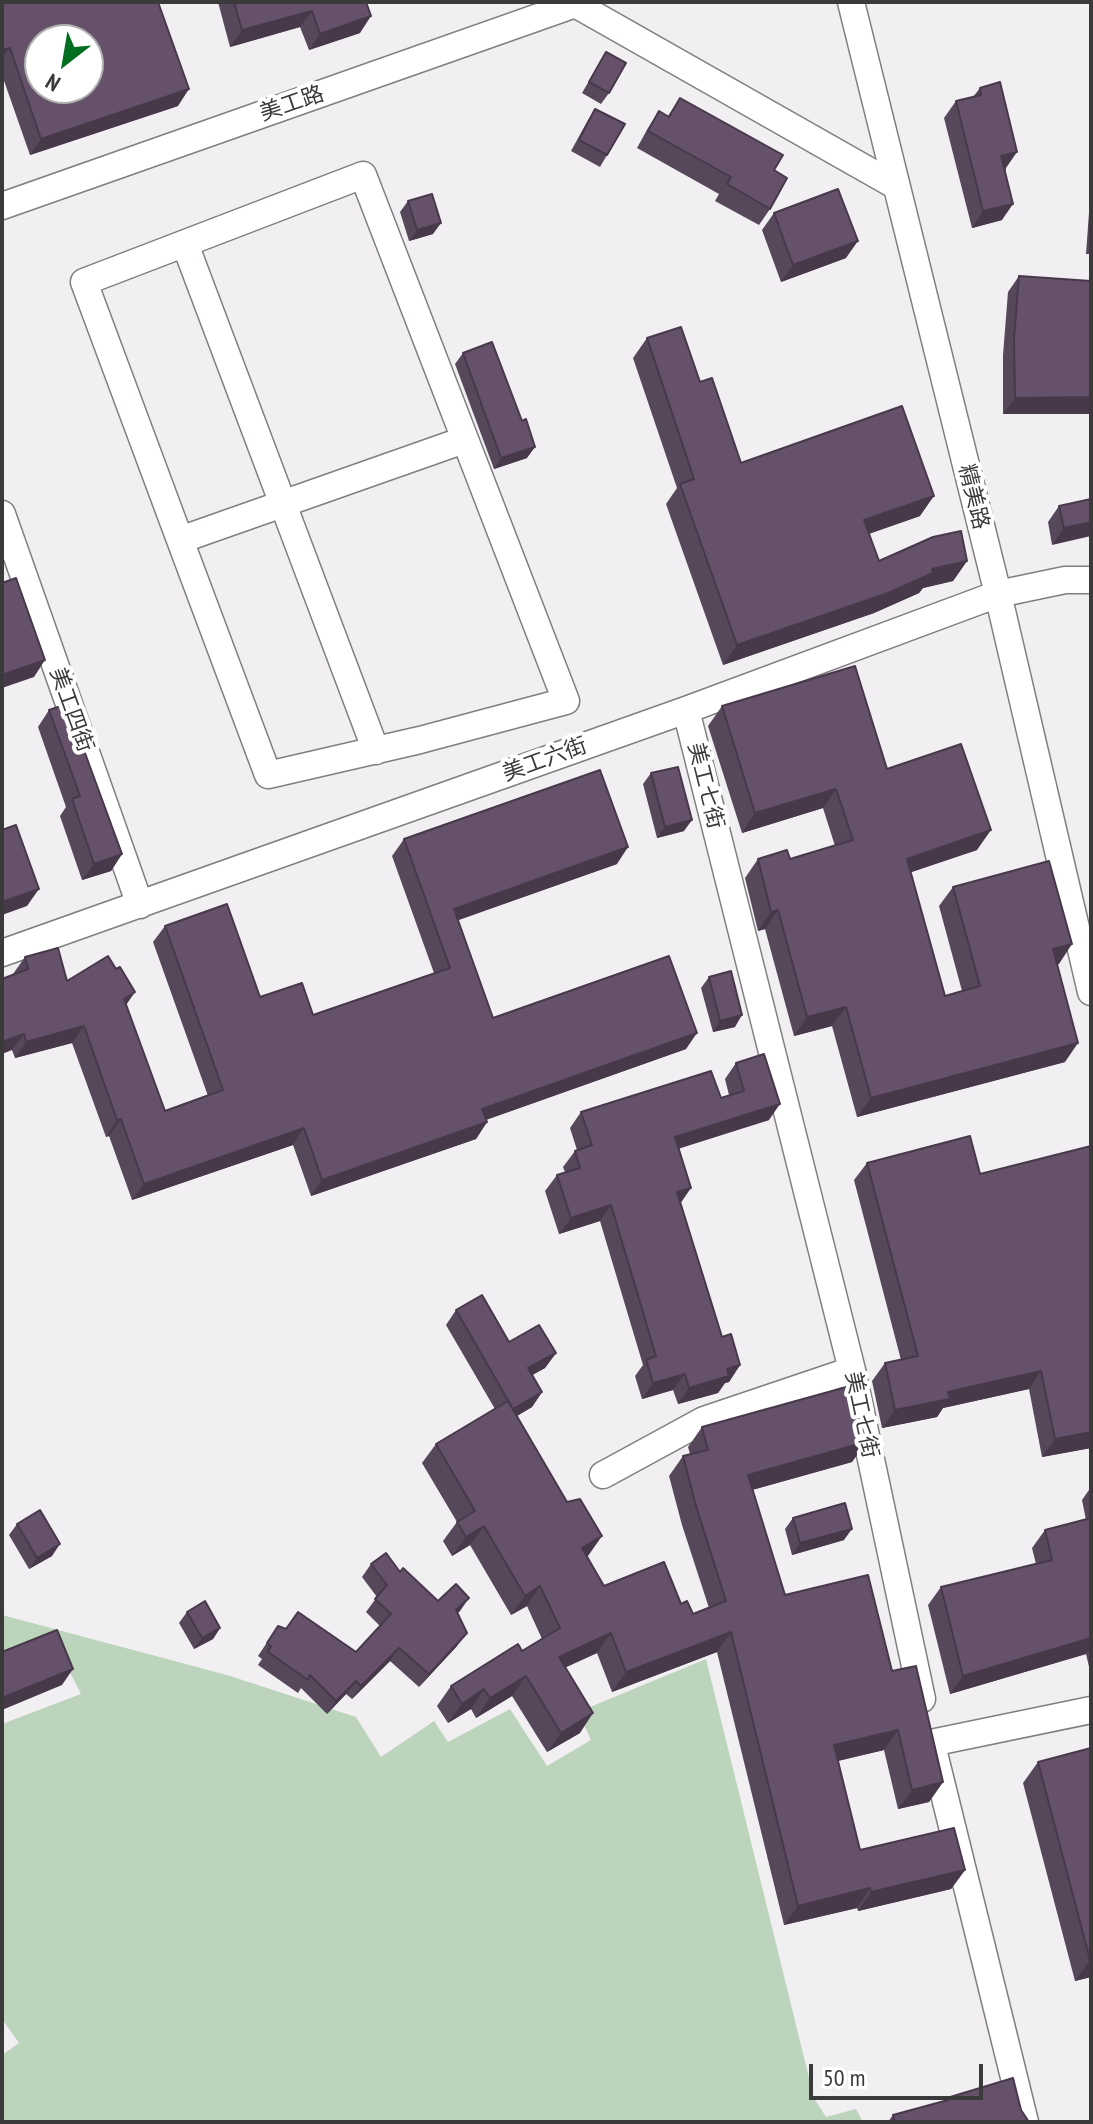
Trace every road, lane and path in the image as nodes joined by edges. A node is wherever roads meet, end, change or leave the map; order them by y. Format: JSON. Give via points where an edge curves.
{"nodes":[{"id":1,"x":851,"y":2,"type":"edge"},
{"id":2,"x":578,"y":3,"type":"edge"},
{"id":3,"x":896,"y":186,"type":"junction"},
{"id":4,"x":2,"y":206,"type":"edge"},
{"id":5,"x":185,"y":244,"type":"junction"},
{"id":6,"x":464,"y":440,"type":"junction"},
{"id":7,"x":283,"y":504,"type":"junction"},
{"id":8,"x":2,"y":514,"type":"edge"},
{"id":9,"x":180,"y":540,"type":"junction"},
{"id":10,"x":1091,"y":580,"type":"edge"},
{"id":11,"x":998,"y":594,"type":"junction"},
{"id":12,"x":686,"y":710,"type":"junction"},
{"id":13,"x":376,"y":751,"type":"junction"},
{"id":14,"x":140,"y":905,"type":"junction"},
{"id":15,"x":2,"y":953,"type":"edge"},
{"id":16,"x":1091,"y":992,"type":"edge"},
{"id":17,"x":852,"y":1370,"type":"junction"},
{"id":18,"x":603,"y":1475,"type":"dead end"},
{"id":19,"x":1091,"y":1710,"type":"edge"},
{"id":20,"x":931,"y":1743,"type":"junction"},
{"id":21,"x":1025,"y":2122,"type":"edge"}],
"edges":[{"from":1,"to":3,"type":"street","name":"精美路"},
{"from":2,"to":3,"type":"street"},
{"from":2,"to":4,"type":"street","name":"美工路"},
{"from":3,"to":11,"type":"street","name":"精美路"},
{"from":5,"to":6,"type":"street","via":[[363,175]]},
{"from":5,"to":7,"type":"street"},
{"from":5,"to":9,"type":"street","via":[[84,282]]},
{"from":6,"to":7,"type":"street"},
{"from":6,"to":13,"type":"street","via":[[566,701]]},
{"from":7,"to":9,"type":"street"},
{"from":7,"to":13,"type":"street"},
{"from":8,"to":14,"type":"street","name":"美工四街"},
{"from":9,"to":13,"type":"street","via":[[268,775]]},
{"from":10,"to":11,"type":"street","name":"美工六街"},
{"from":11,"to":12,"type":"street","name":"美工六街"},
{"from":11,"to":16,"type":"street","name":"精美路"},
{"from":12,"to":14,"type":"street","name":"美工六街"},
{"from":12,"to":17,"type":"street","name":"美工七街"},
{"from":14,"to":15,"type":"street","name":"美工六街"},
{"from":17,"to":18,"type":"street","via":[[704,1420]]},
{"from":17,"to":20,"type":"street","name":"美工七街"},
{"from":19,"to":20,"type":"street"},
{"from":20,"to":21,"type":"street","name":"美工七街"}]}
